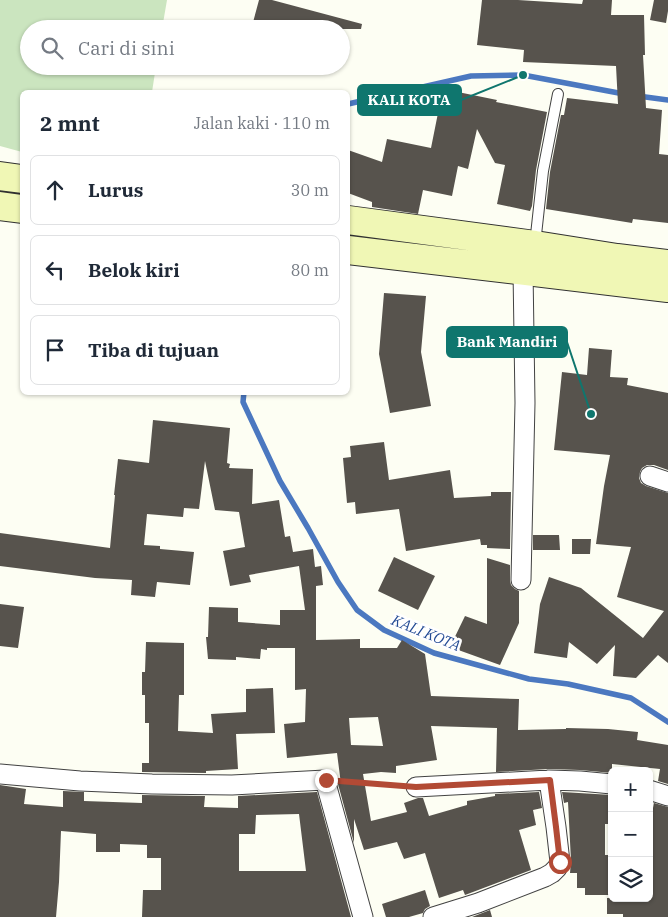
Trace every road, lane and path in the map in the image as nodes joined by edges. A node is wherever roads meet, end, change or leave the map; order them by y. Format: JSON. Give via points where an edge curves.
{"nodes":[{"id":1,"x":558,"y":94,"type":"dead end"},
{"id":2,"x":0,"y":176,"type":"edge"},
{"id":3,"x":20,"y":179,"type":"edge"},
{"id":4,"x":0,"y":206,"type":"edge"},
{"id":5,"x":20,"y":209,"type":"edge"},
{"id":6,"x":350,"y":220,"type":"edge"},
{"id":7,"x":535,"y":245,"type":"junction"},
{"id":8,"x":350,"y":250,"type":"edge"},
{"id":9,"x":668,"y":264,"type":"edge"},
{"id":10,"x":523,"y":270,"type":"junction"},
{"id":11,"x":668,"y":288,"type":"edge"},
{"id":12,"x":521,"y":580,"type":"dead end"},
{"id":13,"x":0,"y":774,"type":"edge"},
{"id":14,"x":326,"y":780,"type":"junction"},
{"id":15,"x":550,"y":780,"type":"junction"},
{"id":16,"x":608,"y":784,"type":"edge"},
{"id":17,"x":416,"y":787,"type":"joint"},
{"id":18,"x":653,"y":791,"type":"edge"},
{"id":19,"x":668,"y":796,"type":"edge"},
{"id":20,"x":363,"y":917,"type":"edge"},
{"id":21,"x":434,"y":917,"type":"edge"}],
"edges":[{"from":1,"to":7,"type":"lane","via":[[543,171]]},
{"from":2,"to":3,"type":"street"},
{"from":4,"to":5,"type":"street"},
{"from":6,"to":7,"type":"street"},
{"from":7,"to":9,"type":"street"},
{"from":8,"to":10,"type":"street"},
{"from":10,"to":11,"type":"street"},
{"from":10,"to":12,"type":"street","via":[[525,403]]},
{"from":13,"to":14,"type":"street","via":[[152,784],[232,785]]},
{"from":14,"to":17,"type":"path"},
{"from":14,"to":20,"type":"street"},
{"from":15,"to":16,"type":"street"},
{"from":15,"to":17,"type":"street"},
{"from":15,"to":21,"type":"street","via":[[560,862],[557,868],[545,877]]},
{"from":18,"to":19,"type":"street"}]}
